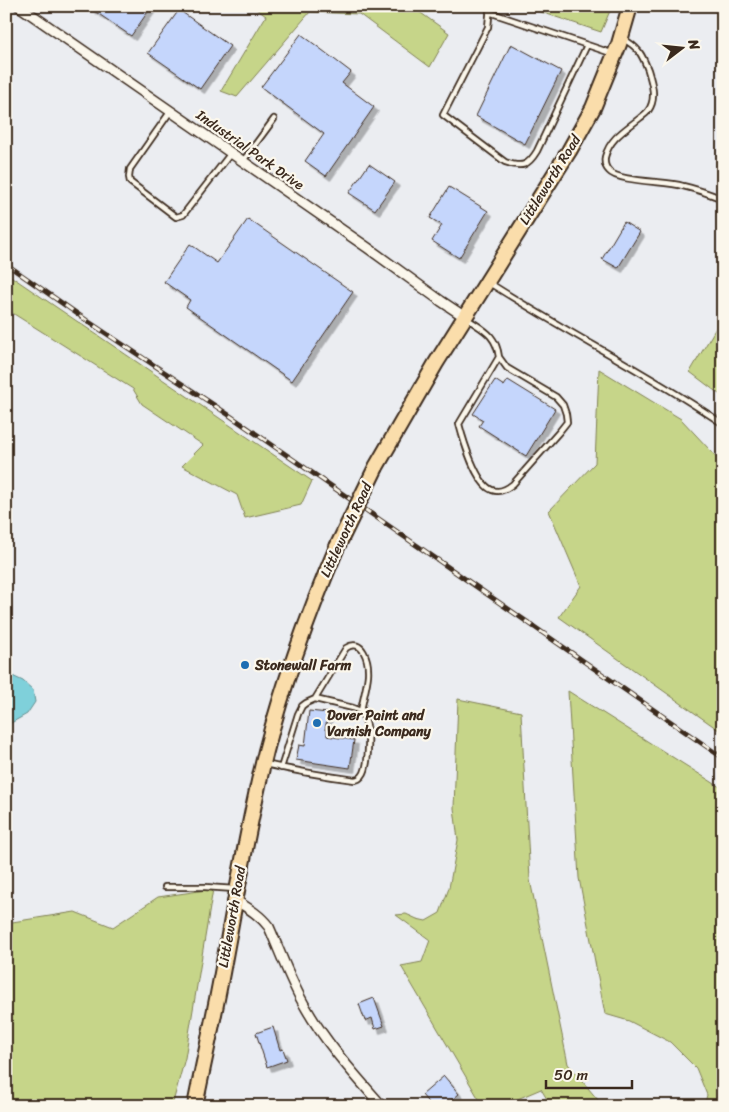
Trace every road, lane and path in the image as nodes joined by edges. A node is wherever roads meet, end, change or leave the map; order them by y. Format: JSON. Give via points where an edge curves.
{"nodes":[{"id":1,"x":490,"y":6,"type":"edge"},
{"id":2,"x":630,"y":6,"type":"edge"},
{"id":3,"x":21,"y":7,"type":"edge"},
{"id":4,"x":489,"y":12,"type":"junction"},
{"id":5,"x":621,"y":38,"type":"junction"},
{"id":6,"x":587,"y":45,"type":"junction"},
{"id":7,"x":616,"y":54,"type":"junction"},
{"id":8,"x":170,"y":112,"type":"junction"},
{"id":9,"x":274,"y":119,"type":"dead end"},
{"id":10,"x":231,"y":153,"type":"junction"},
{"id":11,"x":243,"y":161,"type":"junction"},
{"id":12,"x":723,"y":199,"type":"edge"},
{"id":13,"x":487,"y":281,"type":"junction"},
{"id":14,"x":465,"y":317,"type":"junction"},
{"id":15,"x":499,"y":357,"type":"junction"},
{"id":16,"x":723,"y":424,"type":"edge"},
{"id":17,"x":315,"y":699,"type":"junction"},
{"id":18,"x":361,"y":711,"type":"junction"},
{"id":19,"x":263,"y":764,"type":"junction"},
{"id":20,"x":281,"y":768,"type":"junction"},
{"id":21,"x":165,"y":887,"type":"dead end"},
{"id":22,"x":236,"y":895,"type":"junction"},
{"id":23,"x":195,"y":1106,"type":"edge"},
{"id":24,"x":382,"y":1106,"type":"edge"}],
"edges":[{"from":1,"to":4,"type":"lane"},
{"from":2,"to":5,"type":"main road","name":"Littleworth Road"},
{"from":3,"to":8,"type":"street","name":"Industrial Park Drive"},
{"from":4,"to":6,"type":"lane"},
{"from":4,"to":6,"type":"lane","via":[[488,27],[443,115],[505,162],[515,166],[533,158]]},
{"from":5,"to":7,"type":"main road","name":"Littleworth Road"},
{"from":5,"to":12,"type":"lane","via":[[633,44],[641,54],[652,82],[652,102],[648,111],[609,146],[604,162],[606,168],[623,178],[682,185]]},
{"from":6,"to":7,"type":"lane"},
{"from":7,"to":13,"type":"main road","name":"Littleworth Road","via":[[593,108]]},
{"from":8,"to":10,"type":"street","name":"Industrial Park Drive"},
{"from":8,"to":10,"type":"lane","via":[[130,169],[129,177],[130,182],[176,217],[183,215]]},
{"from":9,"to":11,"type":"lane"},
{"from":10,"to":11,"type":"street","name":"Industrial Park Drive"},
{"from":11,"to":14,"type":"street","name":"Industrial Park Drive"},
{"from":13,"to":14,"type":"main road","name":"Littleworth Road"},
{"from":13,"to":16,"type":"lane"},
{"from":14,"to":15,"type":"lane","via":[[494,339]]},
{"from":14,"to":19,"type":"main road","name":"Littleworth Road","bridge":true,"via":[[376,467],[337,548],[291,667]]},
{"from":15,"to":15,"type":"lane","via":[[459,424],[481,480],[489,489],[496,491],[505,490],[513,484],[566,422],[564,405],[556,397],[508,368]]},
{"from":17,"to":18,"type":"lane"},
{"from":17,"to":18,"type":"lane","via":[[346,648],[356,645],[368,663]]},
{"from":17,"to":20,"type":"lane","via":[[306,702],[298,714]]},
{"from":18,"to":20,"type":"lane","via":[[368,727],[368,739],[366,768],[360,778],[355,780]]},
{"from":19,"to":20,"type":"lane"},
{"from":19,"to":22,"type":"main road","name":"Littleworth Road"},
{"from":21,"to":22,"type":"lane","via":[[205,887]]},
{"from":22,"to":23,"type":"main road","name":"Littleworth Road"},
{"from":22,"to":24,"type":"street","via":[[264,919],[310,1015],[336,1053]]}]}
